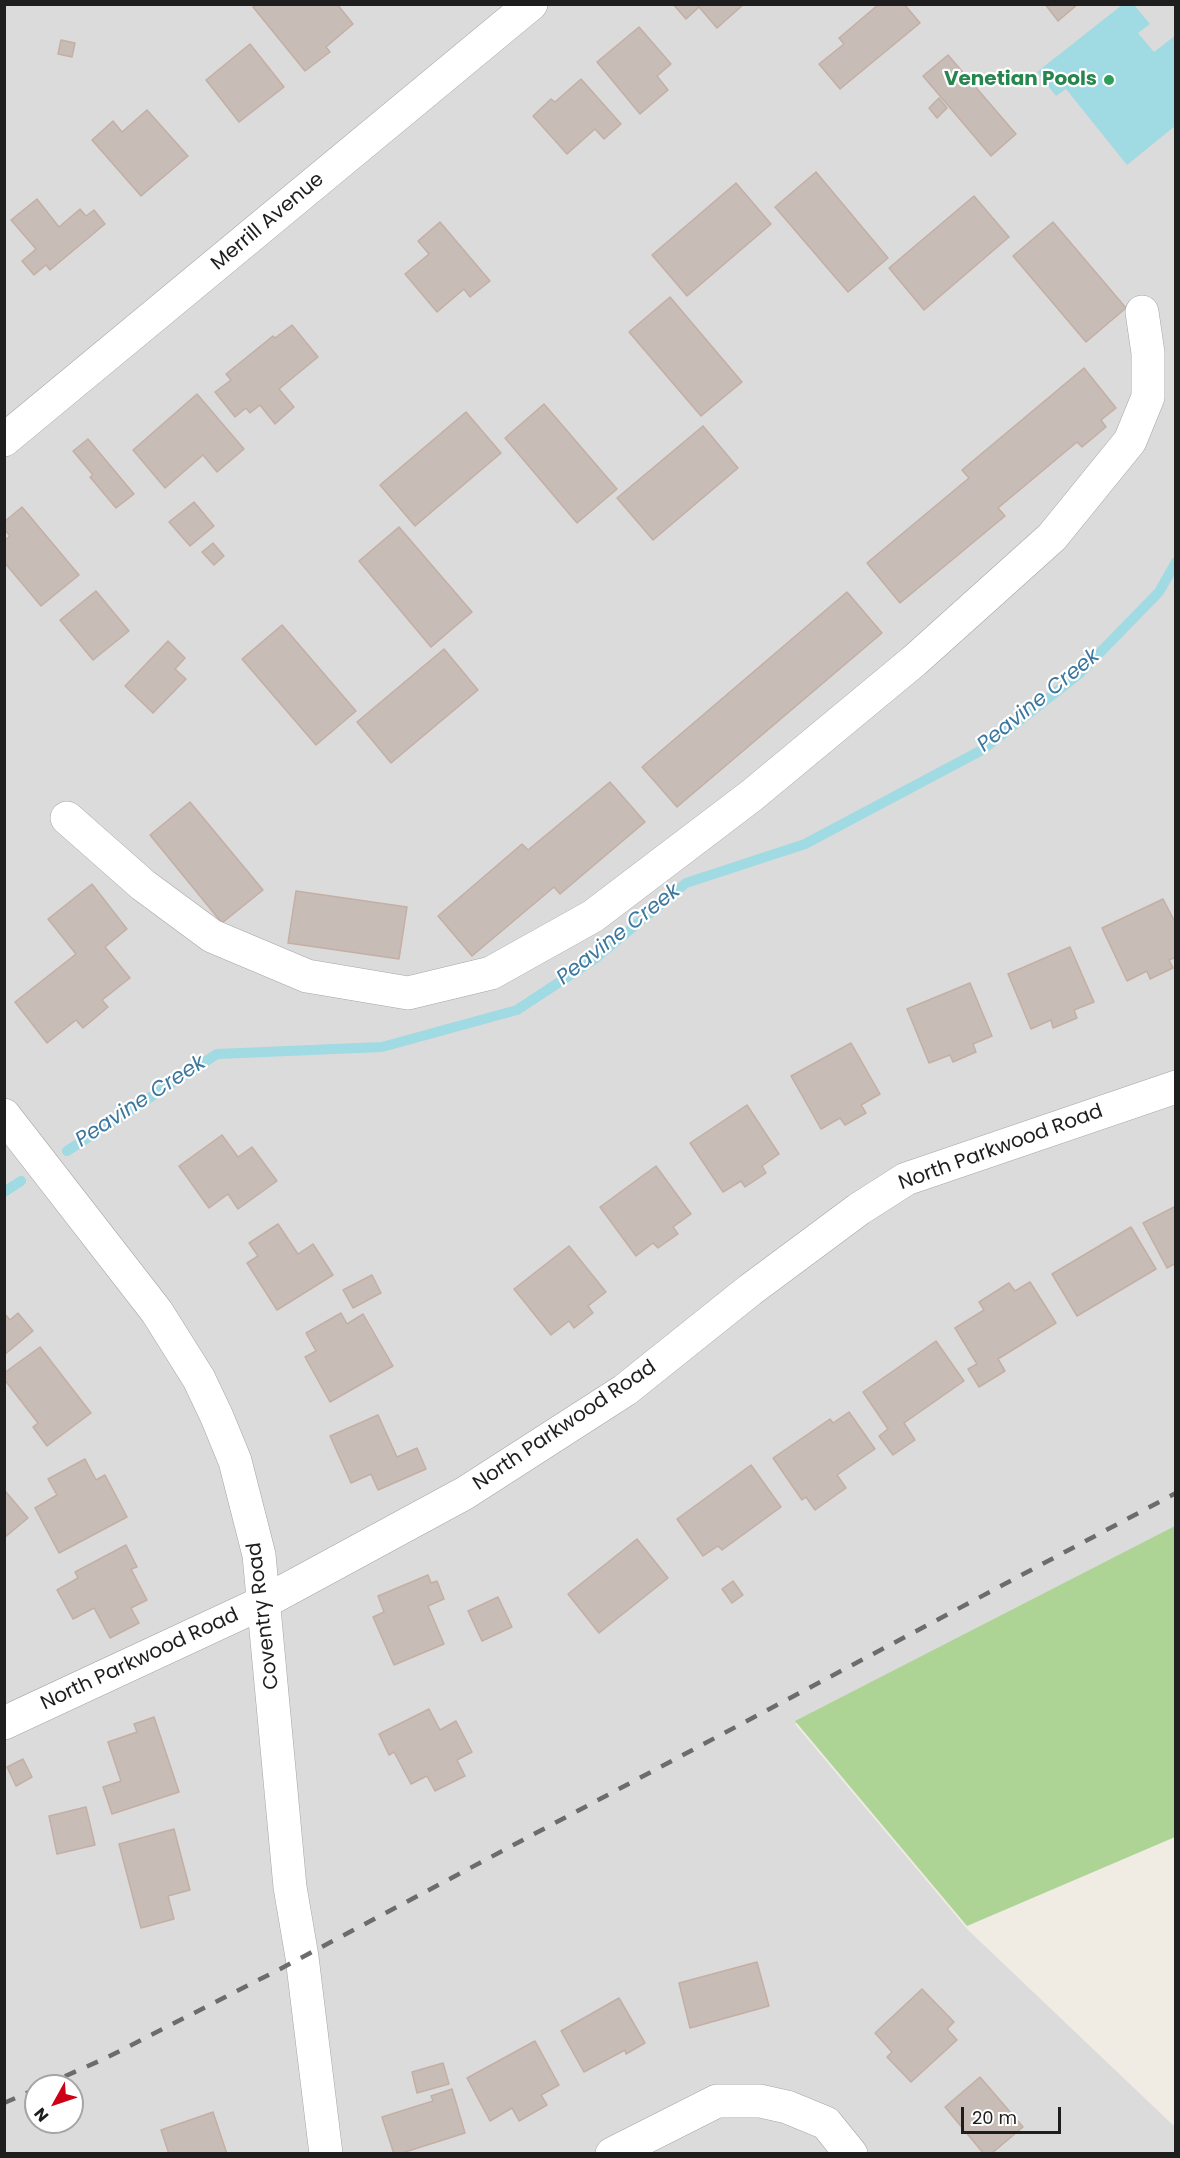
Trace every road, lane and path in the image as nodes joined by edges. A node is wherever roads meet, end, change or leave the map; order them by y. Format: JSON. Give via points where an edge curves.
{"nodes":[{"id":1,"x":531,"y":4,"type":"edge"},
{"id":2,"x":1142,"y":312,"type":"dead end"},
{"id":3,"x":4,"y":440,"type":"edge"},
{"id":4,"x":67,"y":818,"type":"dead end"},
{"id":5,"x":1176,"y":1086,"type":"edge"},
{"id":6,"x":4,"y":1115,"type":"edge"},
{"id":7,"x":264,"y":1602,"type":"junction"},
{"id":8,"x":4,"y":1723,"type":"edge"},
{"id":9,"x":326,"y":2154,"type":"edge"},
{"id":10,"x":612,"y":2154,"type":"edge"},
{"id":11,"x":851,"y":2154,"type":"edge"}],
"edges":[{"from":1,"to":3,"type":"street","name":"Merrill Avenue"},
{"from":2,"to":4,"type":"street","via":[[1148,353],[1148,397],[1130,441],[1052,537],[914,661],[751,796],[593,916],[491,973],[408,993],[307,976],[212,936],[143,885]]},
{"from":5,"to":7,"type":"street","name":"North Parkwood Road","via":[[906,1179],[750,1290],[625,1390],[465,1493]]},
{"from":6,"to":7,"type":"street","name":"Coventry Road","via":[[157,1312],[199,1379],[235,1461],[259,1555]]},
{"from":7,"to":8,"type":"street","name":"North Parkwood Road"},
{"from":7,"to":9,"type":"street","name":"Coventry Road","via":[[290,1887]]},
{"from":10,"to":11,"type":"street","via":[[717,2101],[760,2101],[826,2123]]}]}
